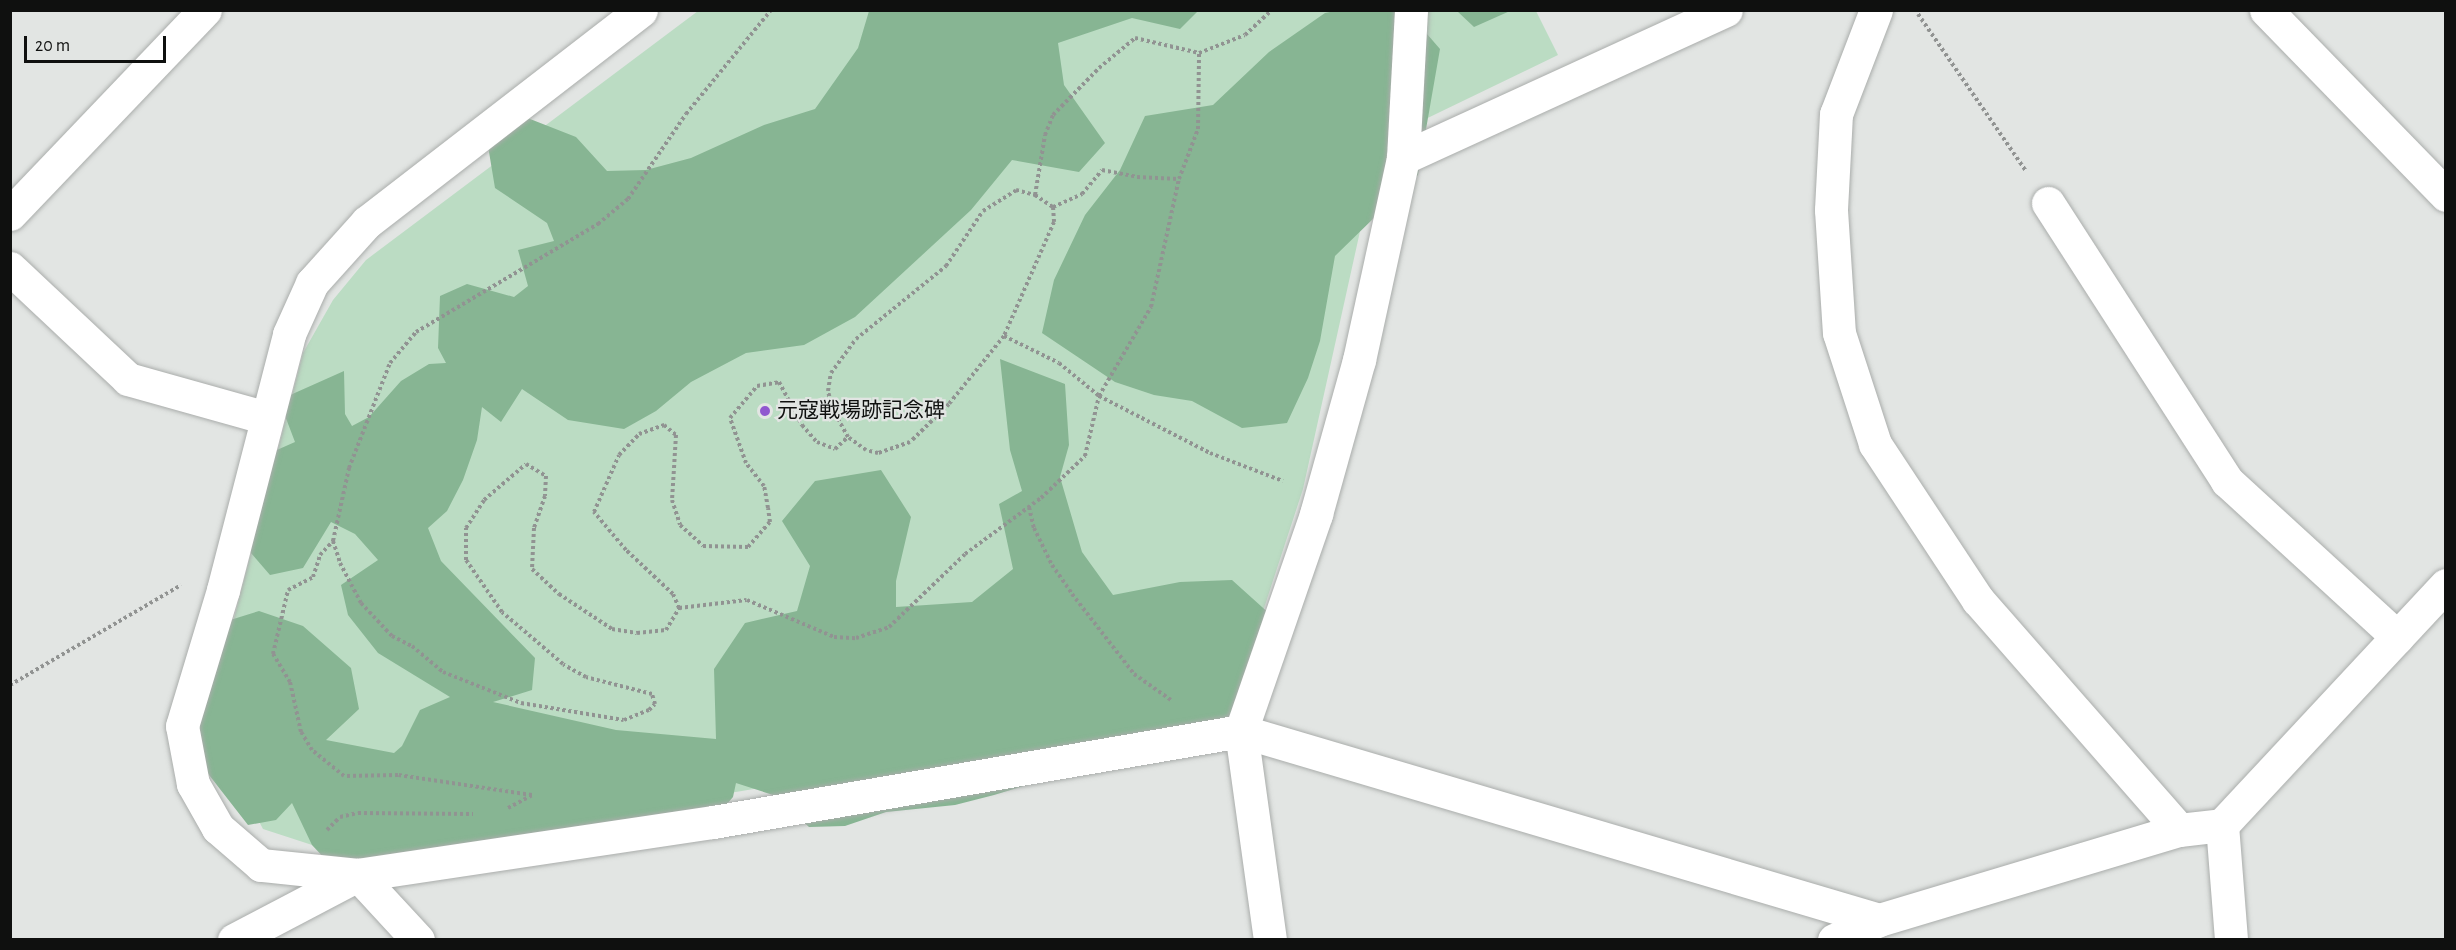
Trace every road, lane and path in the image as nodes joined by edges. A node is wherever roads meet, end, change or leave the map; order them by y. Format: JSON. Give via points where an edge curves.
{"nodes":[{"id":1,"x":205,"y":10,"type":"edge"},
{"id":2,"x":641,"y":10,"type":"edge"},
{"id":3,"x":771,"y":10,"type":"edge"},
{"id":4,"x":1272,"y":10,"type":"edge"},
{"id":5,"x":1411,"y":10,"type":"edge"},
{"id":6,"x":1726,"y":10,"type":"edge"},
{"id":7,"x":1876,"y":10,"type":"edge"},
{"id":8,"x":1916,"y":10,"type":"edge"},
{"id":9,"x":2266,"y":10,"type":"edge"},
{"id":10,"x":1199,"y":53,"type":"junction"},
{"id":11,"x":1402,"y":158,"type":"junction"},
{"id":12,"x":1179,"y":180,"type":"junction"},
{"id":13,"x":1035,"y":195,"type":"junction"},
{"id":14,"x":2445,"y":195,"type":"edge"},
{"id":15,"x":2048,"y":203,"type":"joint"},
{"id":16,"x":1053,"y":207,"type":"junction"},
{"id":17,"x":10,"y":214,"type":"edge"},
{"id":18,"x":10,"y":268,"type":"edge"},
{"id":19,"x":1004,"y":336,"type":"junction"},
{"id":20,"x":1099,"y":396,"type":"junction"},
{"id":21,"x":267,"y":418,"type":"junction"},
{"id":22,"x":848,"y":437,"type":"junction"},
{"id":23,"x":1293,"y":485,"type":"dead end"},
{"id":24,"x":1029,"y":507,"type":"junction"},
{"id":25,"x":333,"y":541,"type":"junction"},
{"id":26,"x":231,"y":555,"type":"junction"},
{"id":27,"x":2445,"y":585,"type":"edge"},
{"id":28,"x":679,"y":608,"type":"junction"},
{"id":29,"x":2397,"y":637,"type":"junction"},
{"id":30,"x":10,"y":684,"type":"edge"},
{"id":31,"x":1177,"y":704,"type":"dead end"},
{"id":32,"x":1241,"y":731,"type":"junction"},
{"id":33,"x":502,"y":811,"type":"dead end"},
{"id":34,"x":482,"y":815,"type":"dead end"},
{"id":35,"x":2222,"y":825,"type":"junction"},
{"id":36,"x":2179,"y":830,"type":"junction"},
{"id":37,"x":358,"y":875,"type":"junction"},
{"id":38,"x":1879,"y":920,"type":"junction"},
{"id":39,"x":234,"y":939,"type":"edge"},
{"id":40,"x":418,"y":939,"type":"edge"},
{"id":41,"x":1270,"y":939,"type":"edge"},
{"id":42,"x":1834,"y":939,"type":"edge"},
{"id":43,"x":2231,"y":939,"type":"edge"}],
"edges":[{"from":1,"to":17,"type":"street"},
{"from":2,"to":21,"type":"street","via":[[367,222],[312,283],[289,334]]},
{"from":3,"to":25,"type":"path","via":[[686,114],[628,199],[598,224],[416,332],[390,363],[350,468]]},
{"from":4,"to":10,"type":"path","via":[[1245,35]]},
{"from":5,"to":11,"type":"street"},
{"from":6,"to":11,"type":"street"},
{"from":7,"to":36,"type":"street","via":[[1836,114],[1831,210],[1839,333],[1875,444],[1978,600]]},
{"from":8,"to":15,"type":"path"},
{"from":9,"to":14,"type":"street"},
{"from":10,"to":12,"type":"path","via":[[1198,129]]},
{"from":10,"to":13,"type":"path","via":[[1135,38],[1099,68],[1053,115],[1045,135]]},
{"from":11,"to":32,"type":"street","via":[[1359,360],[1319,503]]},
{"from":12,"to":16,"type":"path","via":[[1102,170],[1082,194]]},
{"from":12,"to":20,"type":"path","via":[[1151,307]]},
{"from":13,"to":16,"type":"path"},
{"from":13,"to":22,"type":"path","via":[[1016,190],[983,211],[946,266],[856,339],[831,373],[828,391]]},
{"from":15,"to":29,"type":"street","via":[[2227,481]]},
{"from":16,"to":19,"type":"path","via":[[1054,222]]},
{"from":18,"to":21,"type":"street","via":[[128,379]]},
{"from":19,"to":20,"type":"path","via":[[1059,363]]},
{"from":19,"to":22,"type":"path","via":[[949,404],[910,442],[878,453]]},
{"from":20,"to":23,"type":"path","via":[[1210,453]]},
{"from":20,"to":24,"type":"path","via":[[1085,456]]},
{"from":21,"to":26,"type":"street"},
{"from":22,"to":28,"type":"path","via":[[835,449],[817,442],[802,425],[778,382],[757,386],[730,418],[747,463],[764,486],[770,522],[748,547],[722,549],[703,546],[680,525],[672,500],[676,435],[664,425],[639,434],[619,455],[594,512],[626,550],[673,594]]},
{"from":24,"to":28,"type":"path","via":[[965,554],[889,627],[856,638],[834,636],[747,600]]},
{"from":24,"to":31,"type":"path","via":[[1034,528],[1052,565],[1072,594],[1134,674]]},
{"from":25,"to":28,"type":"path","via":[[361,603],[392,636],[412,646],[443,672],[539,706],[624,720],[655,704],[652,694],[586,676],[563,664],[502,612],[466,560],[466,528],[484,500],[526,464],[546,476],[545,496],[534,528],[532,569],[612,629],[638,633],[666,630]]},
{"from":25,"to":33,"type":"path","via":[[320,555],[313,577],[288,590],[273,654],[290,682],[301,732],[312,750],[344,776],[398,775],[532,795]]},
{"from":26,"to":30,"type":"path"},
{"from":26,"to":37,"type":"street","via":[[182,726],[194,784],[218,828],[261,866]]},
{"from":27,"to":29,"type":"street"},
{"from":29,"to":35,"type":"street"},
{"from":32,"to":37,"type":"street","via":[[713,822]]},
{"from":32,"to":38,"type":"street"},
{"from":32,"to":41,"type":"street"},
{"from":34,"to":37,"type":"path","via":[[358,813],[340,817],[327,830]]},
{"from":35,"to":36,"type":"street"},
{"from":35,"to":43,"type":"street"},
{"from":36,"to":38,"type":"street"},
{"from":37,"to":39,"type":"street"},
{"from":37,"to":40,"type":"street"},
{"from":38,"to":42,"type":"street"}]}
